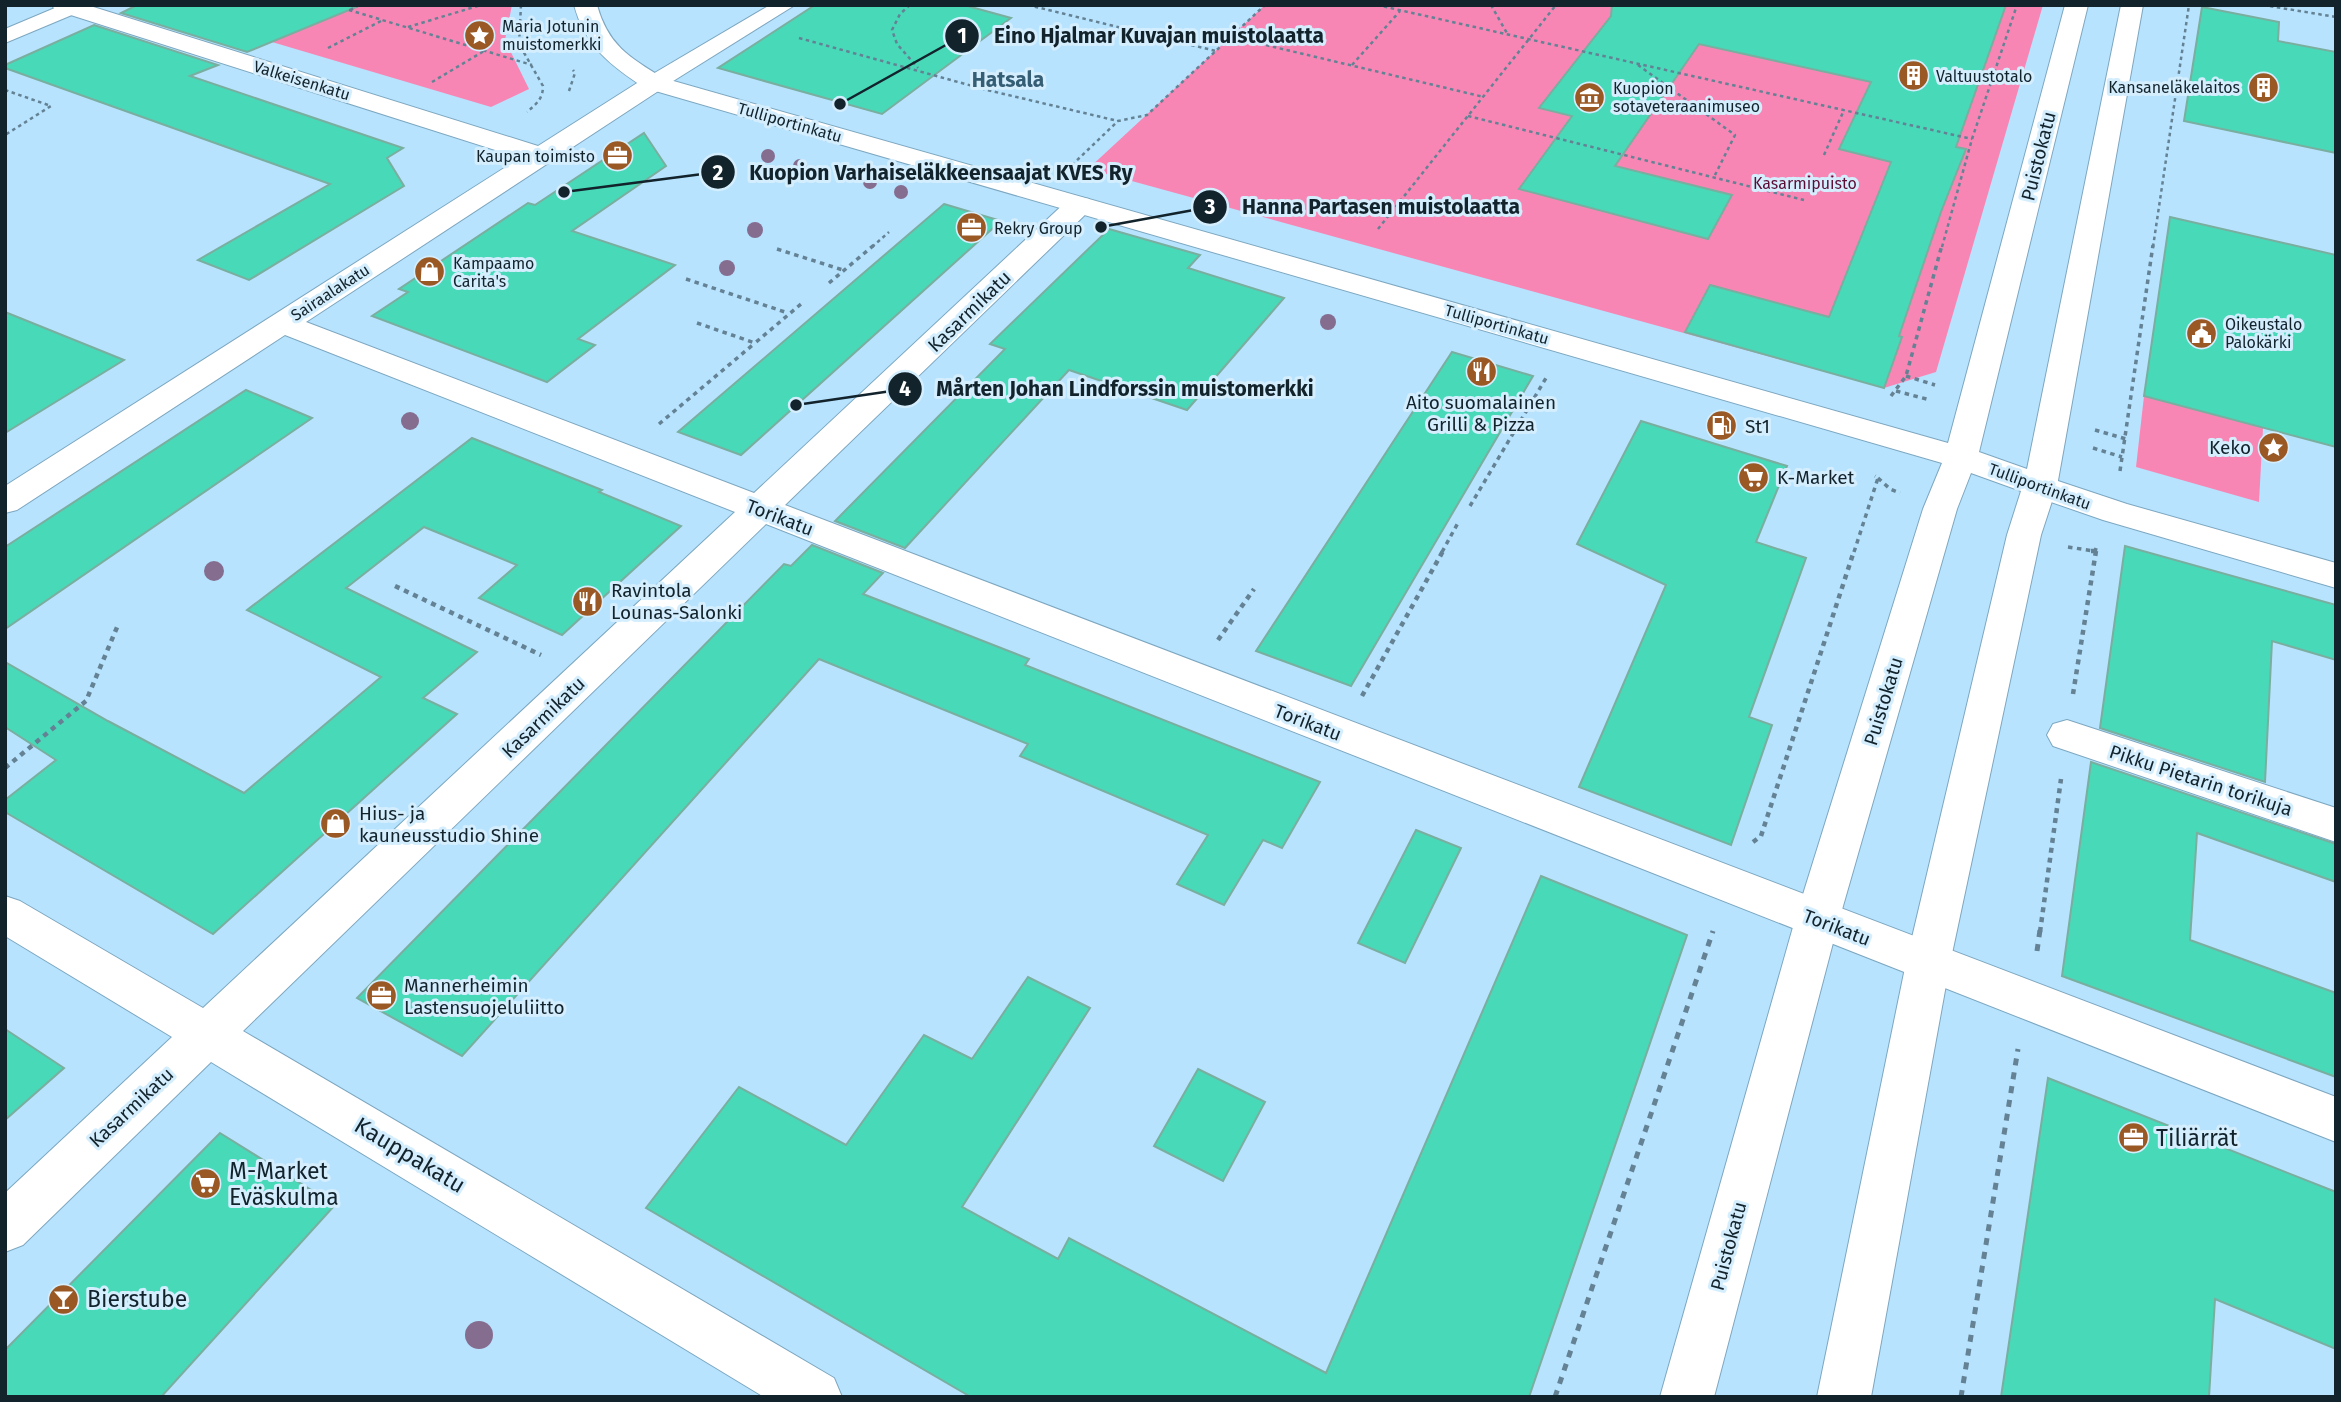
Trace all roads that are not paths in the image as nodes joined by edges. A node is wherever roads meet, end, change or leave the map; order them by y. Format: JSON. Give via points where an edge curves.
{"nodes":[{"id":1,"x":585,"y":5,"type":"edge"},
{"id":2,"x":785,"y":5,"type":"edge"},
{"id":3,"x":2077,"y":5,"type":"edge"},
{"id":4,"x":2132,"y":5,"type":"edge"},
{"id":5,"x":68,"y":7,"type":"edge"},
{"id":6,"x":5,"y":37,"type":"edge"},
{"id":7,"x":654,"y":83,"type":"junction"},
{"id":8,"x":541,"y":156,"type":"junction"},
{"id":9,"x":1072,"y":188,"type":"junction"},
{"id":10,"x":282,"y":323,"type":"junction"},
{"id":11,"x":1961,"y":457,"type":"junction"},
{"id":12,"x":2040,"y":486,"type":"junction"},
{"id":13,"x":5,"y":502,"type":"edge"},
{"id":14,"x":760,"y":510,"type":"junction"},
{"id":15,"x":2336,"y":576,"type":"edge"},
{"id":16,"x":2067,"y":735,"type":"dead end"},
{"id":17,"x":2336,"y":825,"type":"edge"},
{"id":18,"x":5,"y":914,"type":"edge"},
{"id":19,"x":1817,"y":920,"type":"junction"},
{"id":20,"x":1928,"y":963,"type":"junction"},
{"id":21,"x":209,"y":1036,"type":"junction"},
{"id":22,"x":2336,"y":1120,"type":"edge"},
{"id":23,"x":5,"y":1227,"type":"edge"},
{"id":24,"x":815,"y":1397,"type":"edge"},
{"id":25,"x":1687,"y":1397,"type":"edge"},
{"id":26,"x":1844,"y":1397,"type":"edge"}],
"edges":[{"from":1,"to":7,"type":"street","name":"Tulliportinkatu","via":[[596,39]]},
{"from":2,"to":7,"type":"lane"},
{"from":3,"to":11,"type":"street","name":"Puistokatu"},
{"from":4,"to":12,"type":"street"},
{"from":5,"to":6,"type":"lane"},
{"from":5,"to":8,"type":"street","name":"Valkeisenkatu"},
{"from":7,"to":8,"type":"street","name":"Sairaalakatu"},
{"from":7,"to":9,"type":"street","name":"Tulliportinkatu"},
{"from":8,"to":10,"type":"street","name":"Sairaalakatu"},
{"from":9,"to":11,"type":"street","name":"Tulliportinkatu"},
{"from":9,"to":14,"type":"street","name":"Kasarmikatu"},
{"from":10,"to":13,"type":"street","name":"Sairaalakatu"},
{"from":10,"to":14,"type":"street","name":"Torikatu"},
{"from":11,"to":12,"type":"street","name":"Tulliportinkatu"},
{"from":11,"to":19,"type":"street","name":"Puistokatu","via":[[1940,509]]},
{"from":12,"to":15,"type":"street","name":"Tulliportinkatu"},
{"from":12,"to":20,"type":"street","via":[[2024,535]]},
{"from":14,"to":19,"type":"street","name":"Torikatu"},
{"from":14,"to":21,"type":"street","name":"Kasarmikatu"},
{"from":16,"to":17,"type":"street","name":"Pikku Pietarin torikuja"},
{"from":18,"to":21,"type":"street","name":"Kauppakatu"},
{"from":19,"to":20,"type":"street","name":"Torikatu"},
{"from":19,"to":25,"type":"street","name":"Puistokatu"},
{"from":20,"to":22,"type":"street","name":"Torikatu"},
{"from":20,"to":26,"type":"street"},
{"from":21,"to":23,"type":"street","name":"Kasarmikatu"},
{"from":21,"to":24,"type":"street","name":"Kauppakatu"}]}
